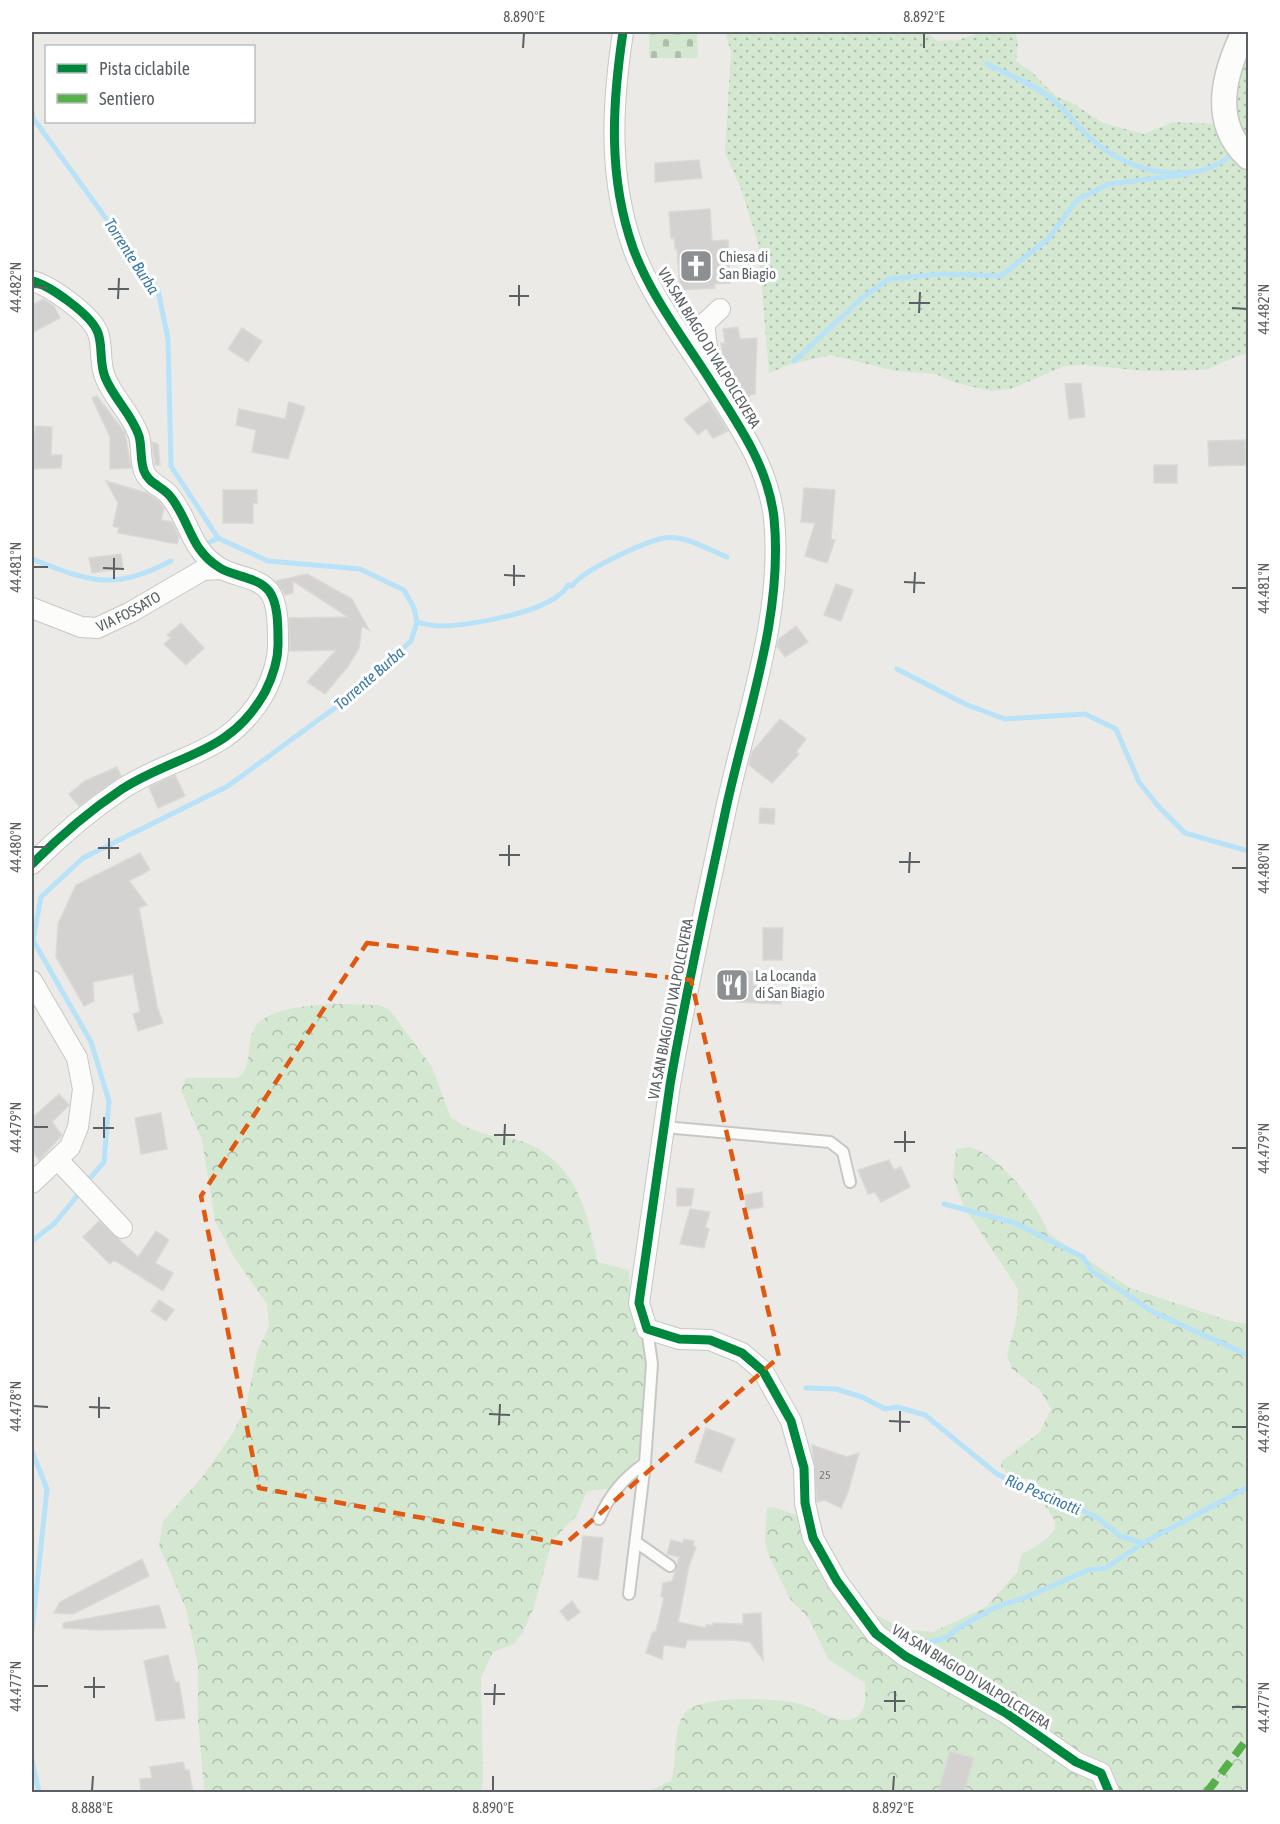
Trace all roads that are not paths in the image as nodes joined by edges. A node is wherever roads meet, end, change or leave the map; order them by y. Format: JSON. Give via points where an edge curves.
{"nodes":[{"id":1,"x":623,"y":32,"type":"edge"},
{"id":2,"x":1244,"y":32,"type":"edge"},
{"id":3,"x":1247,"y":156,"type":"edge"},
{"id":4,"x":32,"y":280,"type":"edge"},
{"id":5,"x":720,"y":309,"type":"dead end"},
{"id":6,"x":713,"y":385,"type":"junction"},
{"id":7,"x":226,"y":571,"type":"junction"},
{"id":8,"x":32,"y":608,"type":"edge"},
{"id":9,"x":32,"y":864,"type":"edge"},
{"id":10,"x":32,"y":981,"type":"edge"},
{"id":11,"x":664,"y":1127,"type":"junction"},
{"id":12,"x":57,"y":1160,"type":"junction"},
{"id":13,"x":850,"y":1182,"type":"dead end"},
{"id":14,"x":32,"y":1183,"type":"edge"},
{"id":15,"x":122,"y":1228,"type":"dead end"},
{"id":16,"x":647,"y":1329,"type":"junction"},
{"id":17,"x":645,"y":1463,"type":"junction"},
{"id":18,"x":599,"y":1519,"type":"dead end"},
{"id":19,"x":636,"y":1542,"type":"junction"},
{"id":20,"x":670,"y":1566,"type":"dead end"},
{"id":21,"x":629,"y":1594,"type":"dead end"},
{"id":22,"x":1109,"y":1792,"type":"edge"}],
"edges":[{"from":1,"to":6,"type":"street","name":"VIA SAN BIAGIO DI VALPOLCEVERA","via":[[613,124],[620,200],[639,260]]},
{"from":2,"to":3,"type":"street","via":[[1224,87],[1227,125],[1233,141]]},
{"from":4,"to":7,"type":"street","via":[[52,290],[98,330],[101,367],[111,393],[138,435],[144,471],[150,482],[169,494],[201,554]]},
{"from":5,"to":6,"type":"street","via":[[704,324]]},
{"from":6,"to":11,"type":"street","name":"VIA SAN BIAGIO DI VALPOLCEVERA","via":[[738,420],[756,456],[773,513],[777,562],[762,653],[718,843]]},
{"from":7,"to":8,"type":"street","name":"VIA FOSSATO","via":[[203,570],[98,628],[81,627]]},
{"from":7,"to":9,"type":"street","via":[[262,584],[272,595],[279,646],[260,700],[234,733],[124,788],[68,828]]},
{"from":10,"to":12,"type":"street","via":[[82,1070],[83,1107],[78,1127],[70,1147]]},
{"from":11,"to":13,"type":"lane","via":[[830,1142],[843,1152]]},
{"from":11,"to":16,"type":"street","name":"VIA SAN BIAGIO DI VALPOLCEVERA","via":[[639,1303]]},
{"from":12,"to":14,"type":"street"},
{"from":12,"to":15,"type":"street"},
{"from":16,"to":17,"type":"lane","name":"VIA SAN BIAGIO DI VALPOLCEVERA","via":[[652,1364]]},
{"from":16,"to":22,"type":"street","name":"VIA SAN BIAGIO DI VALPOLCEVERA","via":[[679,1339],[710,1340],[742,1353],[763,1371],[791,1421],[804,1468],[805,1503],[813,1538],[837,1581],[876,1634],[905,1656],[1006,1713],[1076,1762],[1101,1773]]},
{"from":17,"to":18,"type":"lane","via":[[618,1486]]},
{"from":17,"to":19,"type":"lane","name":"VIA SAN BIAGIO DI VALPOLCEVERA"},
{"from":19,"to":20,"type":"lane"},
{"from":19,"to":21,"type":"lane","name":"VIA SAN BIAGIO DI VALPOLCEVERA"}]}
